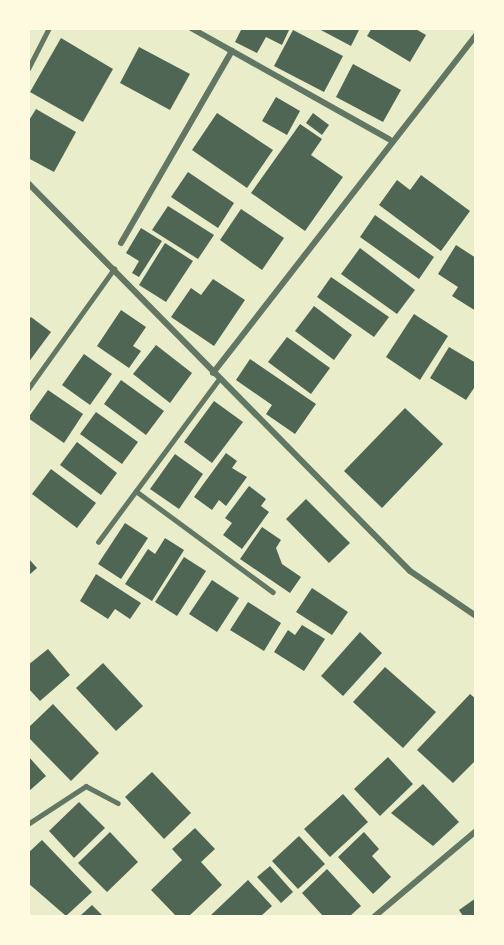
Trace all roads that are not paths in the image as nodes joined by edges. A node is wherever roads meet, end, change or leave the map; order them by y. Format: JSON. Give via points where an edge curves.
{"nodes":[{"id":1,"x":49,"y":28,"type":"edge"},
{"id":2,"x":191,"y":28,"type":"edge"},
{"id":3,"x":476,"y":35,"type":"edge"},
{"id":4,"x":232,"y":51,"type":"junction"},
{"id":5,"x":28,"y":69,"type":"edge"},
{"id":6,"x":389,"y":139,"type":"junction"},
{"id":7,"x":28,"y":183,"type":"edge"},
{"id":8,"x":121,"y":243,"type":"dead end"},
{"id":9,"x":115,"y":268,"type":"junction"},
{"id":10,"x":213,"y":372,"type":"junction"},
{"id":11,"x":219,"y":379,"type":"junction"},
{"id":12,"x":28,"y":389,"type":"edge"},
{"id":13,"x":136,"y":491,"type":"junction"},
{"id":14,"x":98,"y":542,"type":"dead end"},
{"id":15,"x":273,"y":592,"type":"dead end"},
{"id":16,"x":476,"y":616,"type":"edge"},
{"id":17,"x":118,"y":803,"type":"dead end"},
{"id":18,"x":28,"y":824,"type":"edge"},
{"id":19,"x":476,"y":831,"type":"edge"},
{"id":20,"x":375,"y":916,"type":"edge"}],
"edges":[{"from":1,"to":5,"type":"lane"},
{"from":2,"to":4,"type":"street"},
{"from":3,"to":6,"type":"street"},
{"from":4,"to":6,"type":"street"},
{"from":4,"to":8,"type":"street"},
{"from":6,"to":10,"type":"street"},
{"from":7,"to":9,"type":"street"},
{"from":9,"to":10,"type":"street"},
{"from":9,"to":12,"type":"lane"},
{"from":10,"to":11,"type":"street"},
{"from":11,"to":13,"type":"lane"},
{"from":11,"to":16,"type":"street","via":[[410,571]]},
{"from":13,"to":14,"type":"lane"},
{"from":13,"to":15,"type":"lane"},
{"from":17,"to":18,"type":"lane","via":[[86,786]]},
{"from":19,"to":20,"type":"street"}]}
